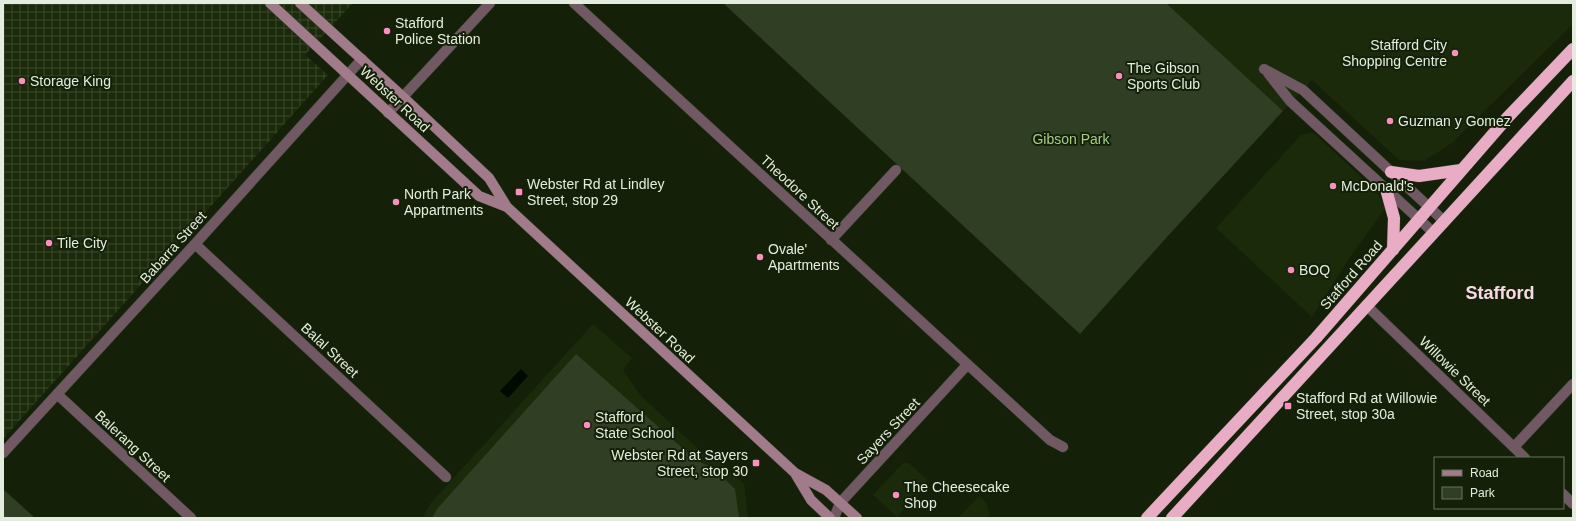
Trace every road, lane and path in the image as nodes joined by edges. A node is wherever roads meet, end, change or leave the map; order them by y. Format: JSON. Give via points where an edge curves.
{"nodes":[{"id":1,"x":270,"y":3,"type":"edge"},
{"id":2,"x":300,"y":3,"type":"edge"},
{"id":3,"x":490,"y":3,"type":"edge"},
{"id":4,"x":574,"y":3,"type":"edge"},
{"id":5,"x":1573,"y":49,"type":"edge"},
{"id":6,"x":362,"y":59,"type":"junction"},
{"id":7,"x":348,"y":75,"type":"junction"},
{"id":8,"x":1573,"y":80,"type":"edge"},
{"id":9,"x":403,"y":96,"type":"junction"},
{"id":10,"x":388,"y":113,"type":"junction"},
{"id":11,"x":896,"y":170,"type":"dead end"},
{"id":12,"x":1461,"y":170,"type":"junction"},
{"id":13,"x":1391,"y":172,"type":"junction"},
{"id":14,"x":1386,"y":189,"type":"junction"},
{"id":15,"x":507,"y":207,"type":"junction"},
{"id":16,"x":1429,"y":207,"type":"junction"},
{"id":17,"x":1419,"y":219,"type":"junction"},
{"id":18,"x":1444,"y":221,"type":"junction"},
{"id":19,"x":1434,"y":233,"type":"junction"},
{"id":20,"x":831,"y":240,"type":"junction"},
{"id":21,"x":195,"y":244,"type":"junction"},
{"id":22,"x":1393,"y":250,"type":"junction"},
{"id":23,"x":1366,"y":305,"type":"junction"},
{"id":24,"x":967,"y":365,"type":"junction"},
{"id":25,"x":1573,"y":384,"type":"edge"},
{"id":26,"x":57,"y":394,"type":"junction"},
{"id":27,"x":1063,"y":447,"type":"dead end"},
{"id":28,"x":1514,"y":447,"type":"junction"},
{"id":29,"x":3,"y":453,"type":"edge"},
{"id":30,"x":1524,"y":457,"type":"edge"},
{"id":31,"x":795,"y":473,"type":"junction"},
{"id":32,"x":446,"y":477,"type":"dead end"},
{"id":33,"x":1564,"y":495,"type":"edge"},
{"id":34,"x":840,"y":503,"type":"junction"},
{"id":35,"x":1573,"y":504,"type":"edge"},
{"id":36,"x":190,"y":518,"type":"edge"},
{"id":37,"x":830,"y":518,"type":"edge"},
{"id":38,"x":834,"y":518,"type":"edge"},
{"id":39,"x":857,"y":518,"type":"edge"},
{"id":40,"x":1147,"y":518,"type":"edge"},
{"id":41,"x":1172,"y":518,"type":"edge"}],
"edges":[{"from":1,"to":7,"type":"main road","name":"Webster Road"},
{"from":2,"to":6,"type":"main road","name":"Webster Road"},
{"from":3,"to":9,"type":"street"},
{"from":4,"to":20,"type":"street","name":"Theodore Street"},
{"from":5,"to":12,"type":"highway","name":"Stafford Road"},
{"from":6,"to":7,"type":"street","name":"Babarra Street"},
{"from":6,"to":9,"type":"main road","name":"Webster Road"},
{"from":7,"to":10,"type":"main road","name":"Webster Road"},
{"from":7,"to":21,"type":"street","name":"Babarra Street"},
{"from":8,"to":18,"type":"highway"},
{"from":9,"to":10,"type":"street"},
{"from":9,"to":15,"type":"main road","name":"Webster Road","via":[[489,178]]},
{"from":10,"to":15,"type":"main road","name":"Webster Road","via":[[479,196]]},
{"from":11,"to":20,"type":"street"},
{"from":12,"to":13,"type":"highway","via":[[1419,176]]},
{"from":12,"to":16,"type":"highway","name":"Stafford Road"},
{"from":13,"to":14,"type":"street","via":[[1303,90],[1264,69],[1290,101]]},
{"from":13,"to":16,"type":"street"},
{"from":14,"to":17,"type":"street"},
{"from":14,"to":22,"type":"highway","via":[[1394,218]]},
{"from":15,"to":31,"type":"main road","name":"Webster Road"},
{"from":16,"to":17,"type":"highway","name":"Stafford Road"},
{"from":16,"to":18,"type":"street"},
{"from":17,"to":19,"type":"street"},
{"from":17,"to":22,"type":"highway","name":"Stafford Road"},
{"from":18,"to":19,"type":"highway"},
{"from":19,"to":23,"type":"highway"},
{"from":20,"to":24,"type":"street","name":"Theodore Street"},
{"from":21,"to":26,"type":"street","name":"Babarra Street"},
{"from":21,"to":32,"type":"street","name":"Balal Street"},
{"from":22,"to":40,"type":"highway","name":"Stafford Road","via":[[1316,338]]},
{"from":23,"to":28,"type":"street","name":"Willowie Street"},
{"from":23,"to":41,"type":"highway"},
{"from":24,"to":27,"type":"street","name":"Theodore Street","via":[[1050,440]]},
{"from":24,"to":34,"type":"street","name":"Sayers Street"},
{"from":25,"to":28,"type":"street"},
{"from":26,"to":29,"type":"street","name":"Babarra Street"},
{"from":26,"to":36,"type":"street","name":"Balerang Street"},
{"from":28,"to":30,"type":"street","name":"Willowie Street"},
{"from":31,"to":34,"type":"main road","name":"Webster Road","via":[[826,490]]},
{"from":31,"to":37,"type":"main road","name":"Webster Road","via":[[812,500]]},
{"from":33,"to":35,"type":"street"},
{"from":34,"to":38,"type":"street","name":"Sayers Street"},
{"from":34,"to":39,"type":"main road","name":"Webster Road"}]}
